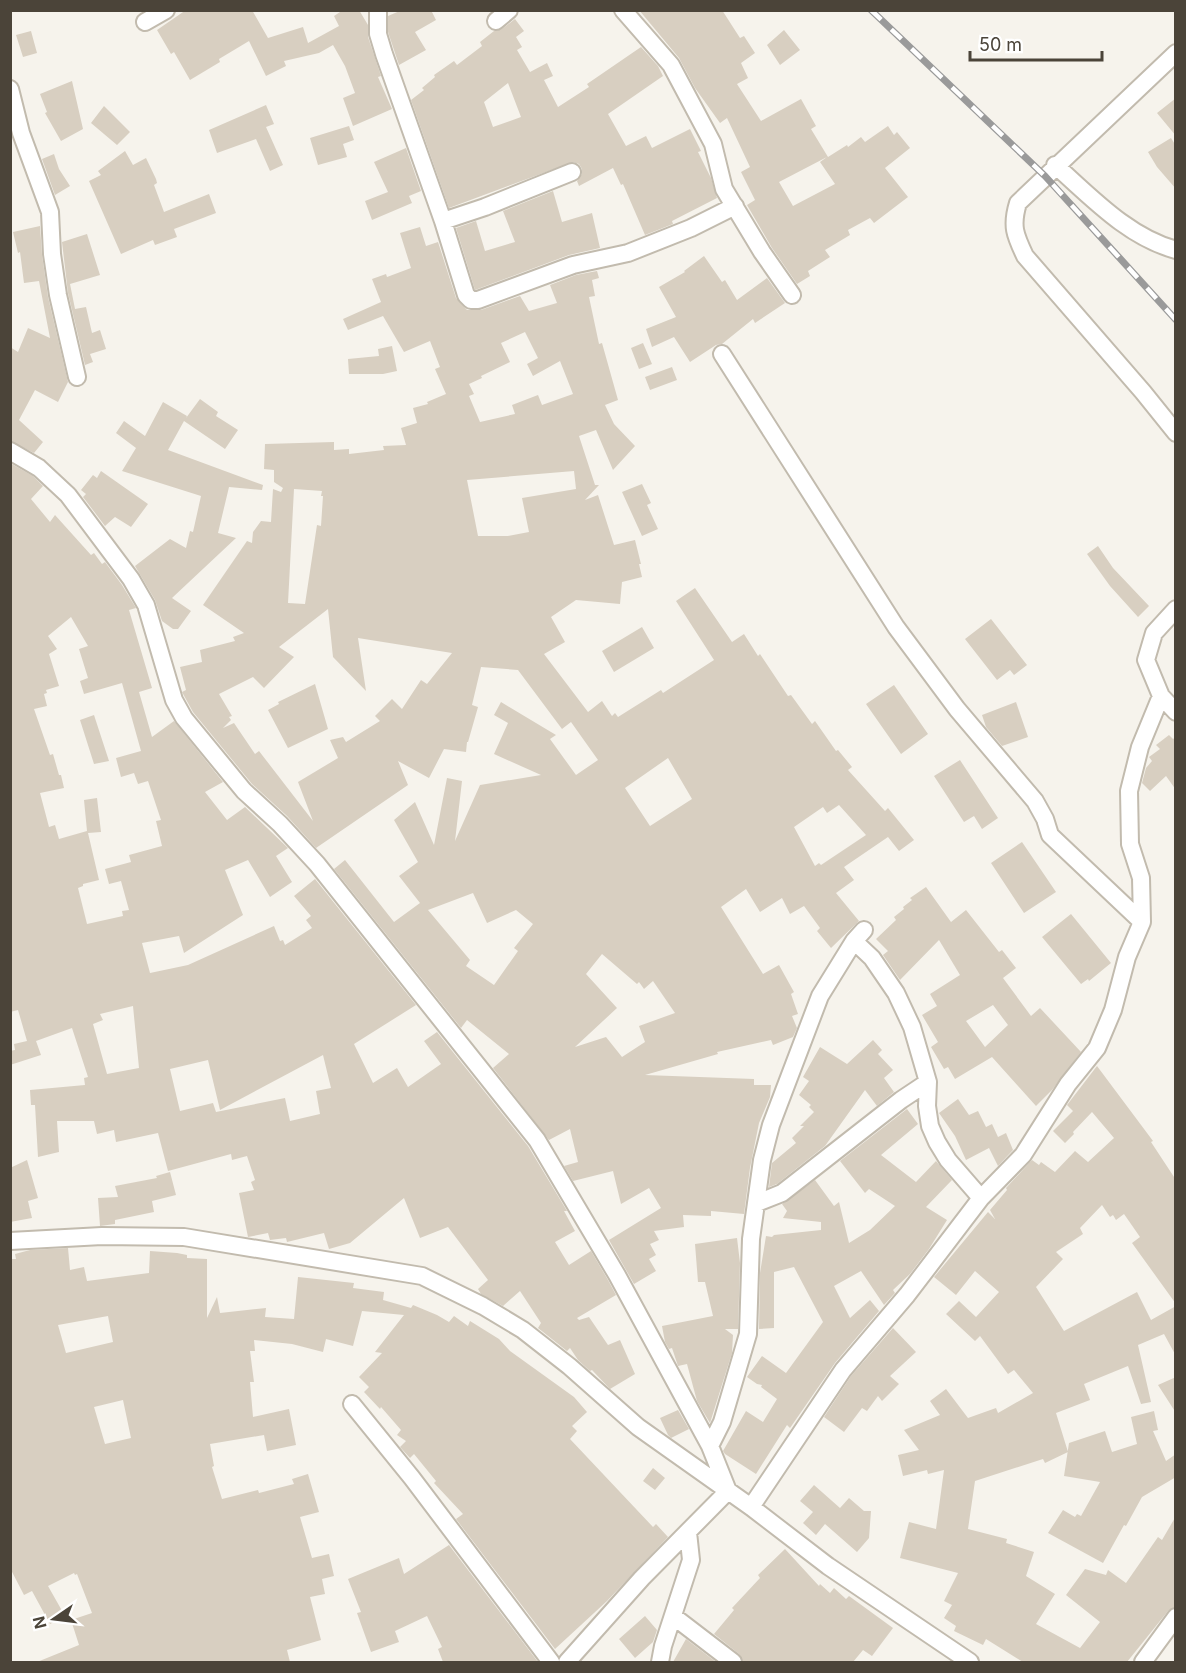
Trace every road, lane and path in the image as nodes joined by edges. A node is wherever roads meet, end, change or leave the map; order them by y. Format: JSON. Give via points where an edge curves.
{"nodes":[{"id":1,"x":166,"y":10,"type":"edge"},
{"id":2,"x":378,"y":10,"type":"edge"},
{"id":3,"x":623,"y":10,"type":"edge"},
{"id":4,"x":145,"y":22,"type":"dead end"},
{"id":5,"x":1176,"y":53,"type":"edge"},
{"id":6,"x":10,"y":89,"type":"edge"},
{"id":7,"x":1055,"y":165,"type":"junction"},
{"id":8,"x":572,"y":172,"type":"dead end"},
{"id":9,"x":735,"y":206,"type":"junction"},
{"id":10,"x":443,"y":221,"type":"junction"},
{"id":11,"x":1176,"y":250,"type":"edge"},
{"id":12,"x":792,"y":295,"type":"dead end"},
{"id":13,"x":722,"y":354,"type":"dead end"},
{"id":14,"x":77,"y":377,"type":"dead end"},
{"id":15,"x":1176,"y":433,"type":"edge"},
{"id":16,"x":10,"y":451,"type":"edge"},
{"id":17,"x":1176,"y":609,"type":"edge"},
{"id":18,"x":1161,"y":696,"type":"junction"},
{"id":19,"x":1176,"y":712,"type":"edge"},
{"id":20,"x":1142,"y":922,"type":"junction"},
{"id":21,"x":928,"y":1082,"type":"junction"},
{"id":22,"x":981,"y":1198,"type":"junction"},
{"id":23,"x":757,"y":1203,"type":"junction"},
{"id":24,"x":10,"y":1241,"type":"edge"},
{"id":25,"x":352,"y":1404,"type":"dead end"},
{"id":26,"x":710,"y":1446,"type":"junction"},
{"id":27,"x":728,"y":1491,"type":"junction"},
{"id":28,"x":751,"y":1507,"type":"junction"},
{"id":29,"x":688,"y":1532,"type":"junction"},
{"id":30,"x":673,"y":1616,"type":"junction"},
{"id":31,"x":1176,"y":1617,"type":"edge"},
{"id":32,"x":551,"y":1662,"type":"edge"},
{"id":33,"x":567,"y":1662,"type":"edge"},
{"id":34,"x":660,"y":1662,"type":"edge"},
{"id":35,"x":733,"y":1662,"type":"edge"},
{"id":36,"x":970,"y":1662,"type":"edge"},
{"id":37,"x":1143,"y":1662,"type":"edge"}],
"edges":[{"from":1,"to":4,"type":"street"},
{"from":2,"to":10,"type":"street","via":[[378,34],[384,54]]},
{"from":3,"to":9,"type":"street","via":[[671,65],[713,144],[724,189]]},
{"from":5,"to":7,"type":"street"},
{"from":6,"to":14,"type":"street","via":[[21,133],[50,212],[58,295]]},
{"from":7,"to":11,"type":"street","via":[[1130,228]]},
{"from":7,"to":15,"type":"street","via":[[1018,203],[1014,233],[1025,256]]},
{"from":8,"to":10,"type":"street"},
{"from":9,"to":10,"type":"street","via":[[628,253],[573,265],[478,300],[466,295]]},
{"from":9,"to":12,"type":"street"},
{"from":13,"to":20,"type":"street","via":[[896,627],[957,709],[1035,801],[1050,835]]},
{"from":16,"to":26,"type":"street","via":[[39,468],[68,495],[131,579],[146,605],[174,700],[184,718],[244,791],[317,864],[537,1140],[617,1275]]},
{"from":17,"to":18,"type":"street","via":[[1154,633],[1146,660]]},
{"from":18,"to":19,"type":"street"},
{"from":18,"to":20,"type":"street","via":[[1140,747],[1130,791],[1130,844],[1141,878]]},
{"from":20,"to":22,"type":"street","via":[[1097,1048],[1068,1084],[1023,1155]]},
{"from":21,"to":22,"type":"street","via":[[930,1126],[937,1142]]},
{"from":21,"to":23,"type":"street","via":[[782,1194]]},
{"from":21,"to":23,"type":"street","via":[[912,1027],[896,993],[859,936],[820,996],[771,1125]]},
{"from":22,"to":28,"type":"street","via":[[908,1295],[843,1370]]},
{"from":23,"to":26,"type":"street","via":[[751,1239],[748,1334],[722,1422]]},
{"from":24,"to":27,"type":"street","via":[[184,1237],[422,1276],[524,1330],[638,1427]]},
{"from":25,"to":32,"type":"street"},
{"from":26,"to":27,"type":"street"},
{"from":27,"to":28,"type":"street"},
{"from":27,"to":29,"type":"street"},
{"from":28,"to":36,"type":"street","via":[[828,1566]]},
{"from":29,"to":30,"type":"street","via":[[691,1560]]},
{"from":29,"to":33,"type":"street"},
{"from":30,"to":34,"type":"street"},
{"from":30,"to":35,"type":"street"},
{"from":31,"to":37,"type":"street"}]}
